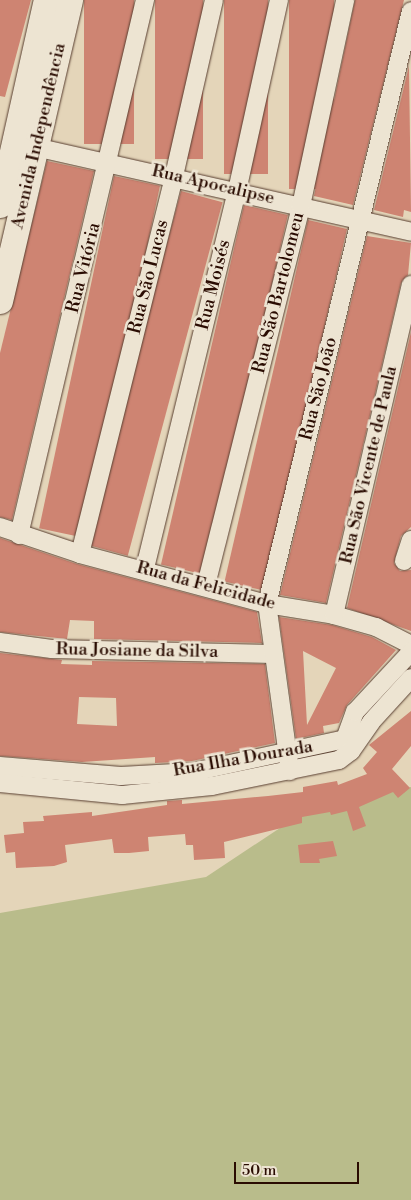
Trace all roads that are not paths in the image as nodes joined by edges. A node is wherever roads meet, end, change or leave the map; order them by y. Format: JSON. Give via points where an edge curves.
{"nodes":[{"id":1,"x":46,"y":0,"type":"edge"},
{"id":2,"x":70,"y":0,"type":"edge"},
{"id":3,"x":145,"y":0,"type":"edge"},
{"id":4,"x":214,"y":0,"type":"edge"},
{"id":5,"x":279,"y":0,"type":"edge"},
{"id":6,"x":345,"y":0,"type":"edge"},
{"id":7,"x":411,"y":11,"type":"edge"},
{"id":8,"x":26,"y":144,"type":"junction"},
{"id":9,"x":110,"y":161,"type":"junction"},
{"id":10,"x":174,"y":176,"type":"junction"},
{"id":11,"x":237,"y":191,"type":"junction"},
{"id":12,"x":0,"y":205,"type":"edge"},
{"id":13,"x":301,"y":206,"type":"junction"},
{"id":14,"x":360,"y":220,"type":"junction"},
{"id":15,"x":411,"y":232,"type":"edge"},
{"id":16,"x":411,"y":285,"type":"edge"},
{"id":17,"x":0,"y":301,"type":"edge"},
{"id":18,"x":0,"y":527,"type":"edge"},
{"id":19,"x":19,"y":535,"type":"junction"},
{"id":20,"x":411,"y":540,"type":"edge"},
{"id":21,"x":80,"y":554,"type":"junction"},
{"id":22,"x":404,"y":561,"type":"dead end"},
{"id":23,"x":146,"y":568,"type":"junction"},
{"id":24,"x":206,"y":585,"type":"junction"},
{"id":25,"x":267,"y":604,"type":"junction"},
{"id":26,"x":334,"y":615,"type":"junction"},
{"id":27,"x":0,"y":642,"type":"edge"},
{"id":28,"x":411,"y":645,"type":"edge"},
{"id":29,"x":411,"y":652,"type":"edge"},
{"id":30,"x":274,"y":654,"type":"junction"},
{"id":31,"x":411,"y":678,"type":"edge"},
{"id":32,"x":355,"y":712,"type":"junction"},
{"id":33,"x":366,"y":728,"type":"junction"},
{"id":34,"x":289,"y":762,"type":"junction"},
{"id":35,"x":0,"y":766,"type":"edge"},
{"id":36,"x":121,"y":776,"type":"junction"},
{"id":37,"x":0,"y":784,"type":"edge"},
{"id":38,"x":122,"y":795,"type":"junction"}],
"edges":[{"from":1,"to":8,"type":"main road","name":"Avenida Independência"},
{"from":2,"to":8,"type":"main road","name":"Avenida Independência"},
{"from":3,"to":9,"type":"street","name":"Rua Vitória"},
{"from":4,"to":10,"type":"street","name":"Rua São Lucas"},
{"from":5,"to":11,"type":"street","name":"Rua Moisés"},
{"from":6,"to":13,"type":"street","name":"Rua São Bartolomeu"},
{"from":7,"to":14,"type":"street","name":"Rua São João"},
{"from":8,"to":9,"type":"street","name":"Rua Apocalipse"},
{"from":8,"to":12,"type":"main road","name":"Avenida Independência"},
{"from":8,"to":17,"type":"main road","name":"Avenida Independência"},
{"from":9,"to":10,"type":"street","name":"Rua Apocalipse"},
{"from":9,"to":19,"type":"street","name":"Rua Vitória"},
{"from":10,"to":11,"type":"street","name":"Rua Apocalipse"},
{"from":10,"to":21,"type":"street","name":"Rua São Lucas"},
{"from":11,"to":13,"type":"street","name":"Rua Apocalipse"},
{"from":11,"to":23,"type":"street","name":"Rua Moisés"},
{"from":13,"to":14,"type":"street","name":"Rua Apocalipse"},
{"from":13,"to":24,"type":"street","name":"Rua São Bartolomeu"},
{"from":14,"to":15,"type":"street","name":"Rua Apocalipse"},
{"from":14,"to":25,"type":"street","name":"Rua São João"},
{"from":16,"to":26,"type":"street","name":"Rua São Vicente de Paula"},
{"from":18,"to":19,"type":"street","name":"Rua da Felicidade"},
{"from":19,"to":21,"type":"street","name":"Rua da Felicidade"},
{"from":20,"to":22,"type":"street"},
{"from":21,"to":23,"type":"street","name":"Rua da Felicidade"},
{"from":23,"to":24,"type":"street","name":"Rua da Felicidade"},
{"from":24,"to":25,"type":"street","name":"Rua da Felicidade"},
{"from":25,"to":26,"type":"street","name":"Rua da Felicidade"},
{"from":25,"to":30,"type":"street","name":"Rua São João"},
{"from":26,"to":28,"type":"street","name":"Rua da Felicidade","via":[[376,627]]},
{"from":27,"to":30,"type":"street","name":"Rua Josiane da Silva","via":[[52,649]]},
{"from":29,"to":32,"type":"street","name":"Rua Ilha Dourada"},
{"from":30,"to":34,"type":"street","name":"Rua São João"},
{"from":31,"to":33,"type":"street","name":"Rua Ilha Dourada"},
{"from":32,"to":33,"type":"street"},
{"from":32,"to":34,"type":"street","name":"Rua Ilha Dourada","via":[[345,739]]},
{"from":33,"to":34,"type":"street","name":"Rua Ilha Dourada","via":[[351,751],[338,760]]},
{"from":34,"to":36,"type":"street","name":"Rua Ilha Dourada"},
{"from":34,"to":38,"type":"street","name":"Rua Ilha Dourada","via":[[212,786]]},
{"from":35,"to":36,"type":"street","name":"Rua Ilha Dourada"},
{"from":36,"to":38,"type":"street"},
{"from":37,"to":38,"type":"street","name":"Rua Ilha Dourada"}]}
